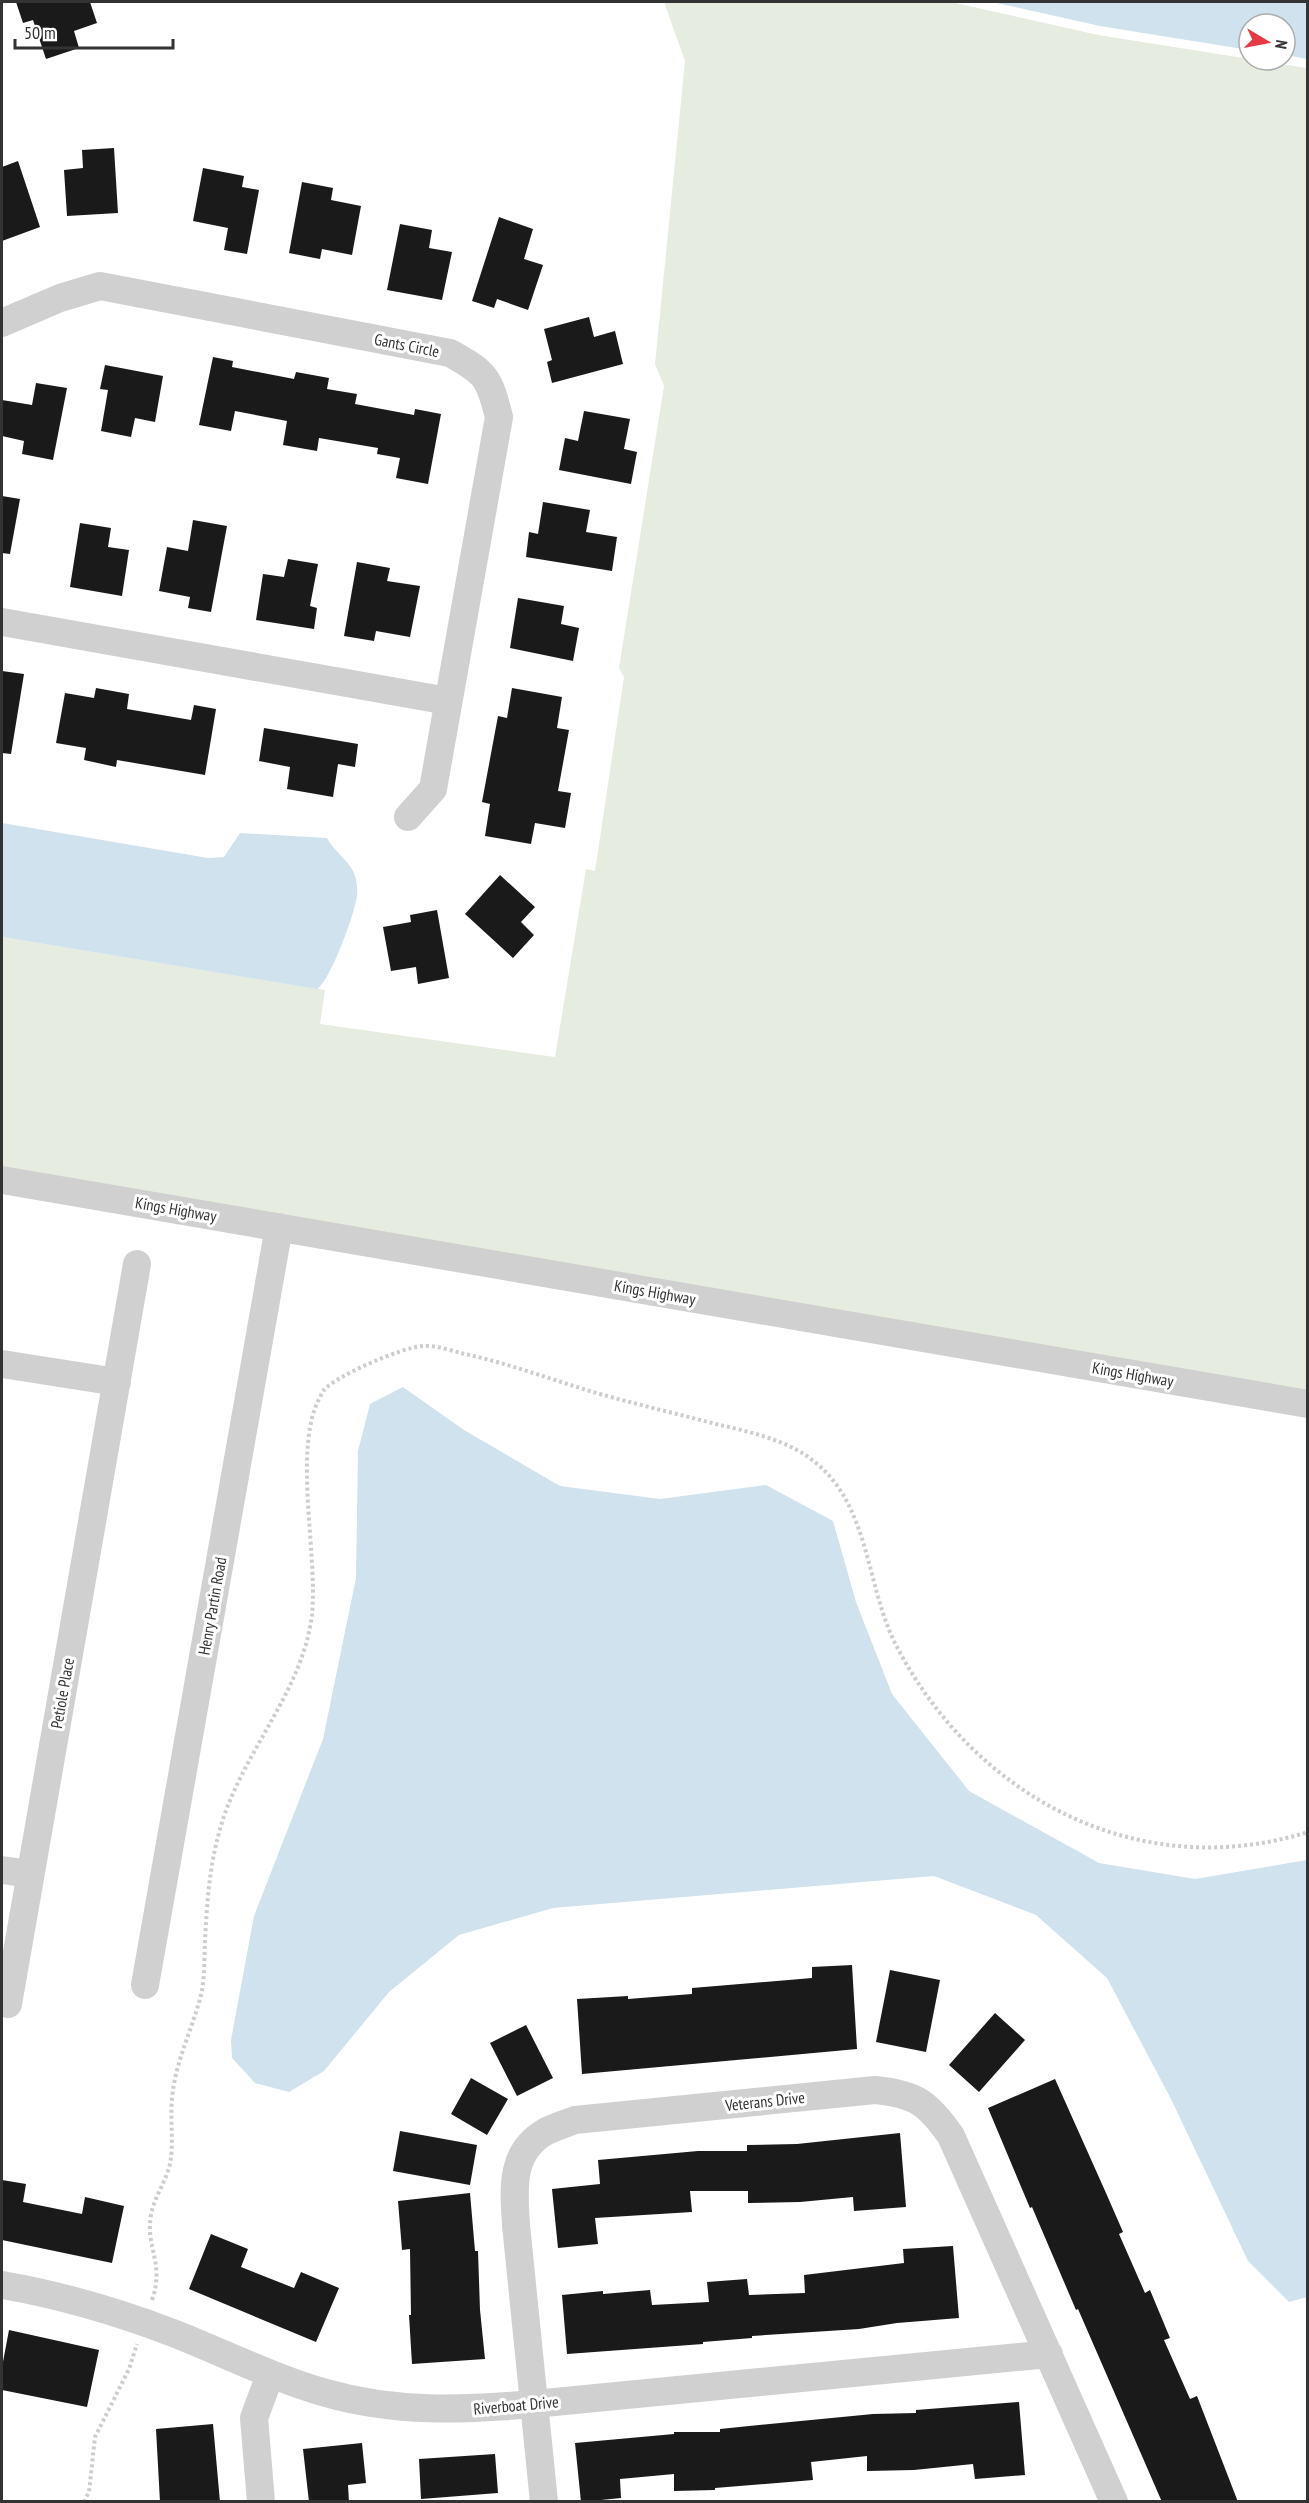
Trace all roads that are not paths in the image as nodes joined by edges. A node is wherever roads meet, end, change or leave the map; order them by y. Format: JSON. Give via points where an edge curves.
{"nodes":[{"id":1,"x":2,"y":323,"type":"edge"},
{"id":2,"x":2,"y":622,"type":"edge"},
{"id":3,"x":448,"y":701,"type":"junction"},
{"id":4,"x":408,"y":817,"type":"dead end"},
{"id":5,"x":2,"y":1180,"type":"edge"},
{"id":6,"x":279,"y":1227,"type":"junction"},
{"id":7,"x":137,"y":1264,"type":"dead end"},
{"id":8,"x":2,"y":1364,"type":"edge"},
{"id":9,"x":117,"y":1382,"type":"junction"},
{"id":10,"x":1308,"y":1404,"type":"edge"},
{"id":11,"x":2,"y":1870,"type":"edge"},
{"id":12,"x":30,"y":1874,"type":"junction"},
{"id":13,"x":145,"y":1985,"type":"dead end"},
{"id":14,"x":8,"y":2004,"type":"dead end"},
{"id":15,"x":2,"y":2285,"type":"edge"},
{"id":16,"x":1049,"y":2354,"type":"junction"},
{"id":17,"x":270,"y":2375,"type":"junction"},
{"id":18,"x":534,"y":2404,"type":"junction"},
{"id":19,"x":261,"y":2502,"type":"edge"},
{"id":20,"x":544,"y":2502,"type":"edge"},
{"id":21,"x":1114,"y":2502,"type":"edge"}],
"edges":[{"from":1,"to":3,"type":"street","name":"Gants Circle","via":[[100,286],[450,353],[478,368],[492,386],[499,417]]},
{"from":2,"to":3,"type":"street"},
{"from":3,"to":4,"type":"street","name":"Gants Circle","via":[[433,789]]},
{"from":5,"to":6,"type":"street","name":"Kings Highway"},
{"from":6,"to":10,"type":"street","name":"Kings Highway"},
{"from":6,"to":13,"type":"street","name":"Henry Partin Road"},
{"from":7,"to":9,"type":"street","name":"Petiole Place"},
{"from":8,"to":9,"type":"street"},
{"from":9,"to":12,"type":"street","name":"Petiole Place"},
{"from":11,"to":12,"type":"street"},
{"from":12,"to":14,"type":"street","name":"Petiole Place"},
{"from":15,"to":17,"type":"street","name":"Riverboat Drive","via":[[118,2313]]},
{"from":16,"to":18,"type":"street","name":"Riverboat Drive"},
{"from":16,"to":18,"type":"street","name":"Veterans Drive","via":[[951,2136],[934,2112],[900,2092],[852,2092],[575,2120],[544,2133],[524,2151],[514,2179]]},
{"from":16,"to":21,"type":"street","name":"Veterans Drive"},
{"from":17,"to":18,"type":"street","name":"Riverboat Drive","via":[[327,2394],[397,2407],[458,2410]]},
{"from":17,"to":19,"type":"street","via":[[254,2418]]},
{"from":18,"to":20,"type":"street","name":"Veterans Drive"}]}
